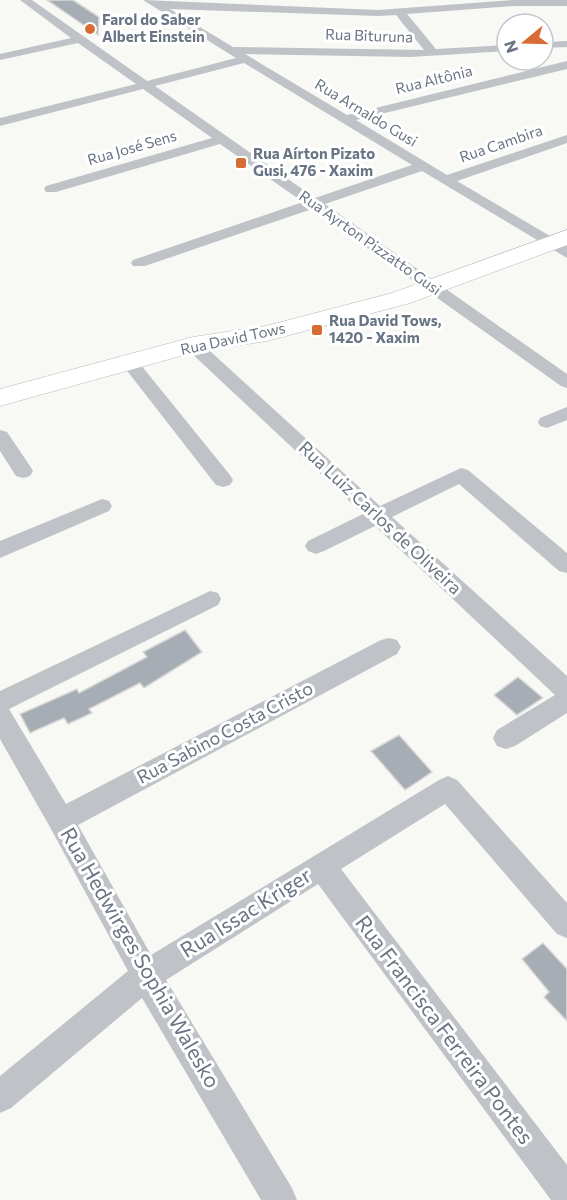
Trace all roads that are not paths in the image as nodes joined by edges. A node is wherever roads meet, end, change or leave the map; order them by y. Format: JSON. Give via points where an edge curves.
{"nodes":[{"id":1,"x":25,"y":0,"type":"edge"},
{"id":2,"x":152,"y":3,"type":"edge"},
{"id":3,"x":567,"y":3,"type":"edge"},
{"id":4,"x":400,"y":12,"type":"junction"},
{"id":5,"x":80,"y":39,"type":"junction"},
{"id":6,"x":495,"y":49,"type":"edge"},
{"id":7,"x":231,"y":50,"type":"junction"},
{"id":8,"x":434,"y":53,"type":"junction"},
{"id":9,"x":0,"y":57,"type":"edge"},
{"id":10,"x":246,"y":59,"type":"junction"},
{"id":11,"x":567,"y":65,"type":"edge"},
{"id":12,"x":144,"y":84,"type":"junction"},
{"id":13,"x":344,"y":118,"type":"junction"},
{"id":14,"x":0,"y":122,"type":"edge"},
{"id":15,"x":223,"y":139,"type":"junction"},
{"id":16,"x":567,"y":139,"type":"edge"},
{"id":17,"x":423,"y":166,"type":"junction"},
{"id":18,"x":446,"y":180,"type":"junction"},
{"id":19,"x":51,"y":189,"type":"dead end"},
{"id":20,"x":314,"y":203,"type":"junction"},
{"id":21,"x":562,"y":245,"type":"edge"},
{"id":22,"x":139,"y":263,"type":"dead end"},
{"id":23,"x":434,"y":288,"type":"junction"},
{"id":24,"x":193,"y":345,"type":"junction"},
{"id":25,"x":130,"y":363,"type":"junction"},
{"id":26,"x":567,"y":382,"type":"edge"},
{"id":27,"x":0,"y":398,"type":"edge"},
{"id":28,"x":567,"y":412,"type":"edge"},
{"id":29,"x":547,"y":422,"type":"dead end"},
{"id":30,"x":0,"y":436,"type":"edge"},
{"id":31,"x":22,"y":471,"type":"dead end"},
{"id":32,"x":223,"y":480,"type":"dead end"},
{"id":33,"x":102,"y":506,"type":"dead end"},
{"id":34,"x":378,"y":517,"type":"junction"},
{"id":35,"x":316,"y":546,"type":"dead end"},
{"id":36,"x":0,"y":550,"type":"edge"},
{"id":37,"x":567,"y":565,"type":"edge"},
{"id":38,"x":210,"y":599,"type":"dead end"},
{"id":39,"x":389,"y":647,"type":"dead end"},
{"id":40,"x":567,"y":691,"type":"edge"},
{"id":41,"x":567,"y":700,"type":"edge"},
{"id":42,"x":0,"y":702,"type":"edge"},
{"id":43,"x":0,"y":716,"type":"edge"},
{"id":44,"x":506,"y":738,"type":"dead end"},
{"id":45,"x":61,"y":820,"type":"junction"},
{"id":46,"x":322,"y":866,"type":"junction"},
{"id":47,"x":567,"y":924,"type":"edge"},
{"id":48,"x":146,"y":975,"type":"junction"},
{"id":49,"x":0,"y":1097,"type":"edge"},
{"id":50,"x":567,"y":1193,"type":"edge"},
{"id":51,"x":280,"y":1200,"type":"edge"}],
"edges":[{"from":1,"to":5,"type":"street","name":"Rua Ayrton Pizzatto Gusi"},
{"from":2,"to":4,"type":"street"},
{"from":2,"to":7,"type":"street","name":"Rua Arnaldo Gusi"},
{"from":3,"to":4,"type":"street"},
{"from":4,"to":8,"type":"street"},
{"from":5,"to":9,"type":"street"},
{"from":5,"to":12,"type":"street","name":"Rua Ayrton Pizzatto Gusi"},
{"from":6,"to":8,"type":"street","name":"Rua Bituruna"},
{"from":7,"to":8,"type":"street","name":"Rua Bituruna"},
{"from":7,"to":10,"type":"street","name":"Rua Arnaldo Gusi"},
{"from":10,"to":12,"type":"street"},
{"from":10,"to":13,"type":"street","name":"Rua Arnaldo Gusi"},
{"from":11,"to":13,"type":"street","name":"Rua Altônia"},
{"from":12,"to":14,"type":"street"},
{"from":12,"to":15,"type":"street","name":"Rua Ayrton Pizzatto Gusi"},
{"from":13,"to":17,"type":"street","name":"Rua Arnaldo Gusi"},
{"from":15,"to":19,"type":"street","name":"Rua José Sens"},
{"from":15,"to":20,"type":"street","name":"Rua Ayrton Pizzatto Gusi"},
{"from":16,"to":18,"type":"street","name":"Rua Cambira"},
{"from":17,"to":18,"type":"street","name":"Rua Arnaldo Gusi"},
{"from":17,"to":20,"type":"street"},
{"from":18,"to":21,"type":"street","name":"Rua Arnaldo Gusi"},
{"from":20,"to":22,"type":"street"},
{"from":20,"to":23,"type":"street","name":"Rua Ayrton Pizzatto Gusi"},
{"from":21,"to":23,"type":"street","name":"Rua David Tows"},
{"from":23,"to":24,"type":"street","name":"Rua David Tows","via":[[267,333]]},
{"from":23,"to":26,"type":"street","name":"Rua Ayrton Pizzatto Gusi"},
{"from":24,"to":25,"type":"street","name":"Rua David Tows"},
{"from":24,"to":34,"type":"street","name":"Rua Luiz Carlos de Oliveira"},
{"from":25,"to":27,"type":"street","name":"Rua David Tows"},
{"from":25,"to":32,"type":"street"},
{"from":28,"to":29,"type":"street"},
{"from":30,"to":31,"type":"street"},
{"from":33,"to":36,"type":"street"},
{"from":34,"to":35,"type":"street"},
{"from":34,"to":37,"type":"street","via":[[461,475]]},
{"from":34,"to":40,"type":"street","name":"Rua Luiz Carlos de Oliveira"},
{"from":38,"to":42,"type":"street"},
{"from":39,"to":45,"type":"street","name":"Rua Sabino Costa Cristo"},
{"from":41,"to":44,"type":"street"},
{"from":43,"to":45,"type":"street","name":"Rua Hedwirges Sophia Walesko"},
{"from":45,"to":48,"type":"street","name":"Rua Hedwirges Sophia Walesko"},
{"from":46,"to":47,"type":"street","name":"Rua Issac Kriger","via":[[447,788]]},
{"from":46,"to":48,"type":"street","name":"Rua Issac Kriger"},
{"from":46,"to":50,"type":"street","name":"Rua Francisca Ferreira Pontes"},
{"from":48,"to":49,"type":"street","name":"Rua Issac Kriger"},
{"from":48,"to":51,"type":"street","name":"Rua Hedwirges Sophia Walesko"}]}
